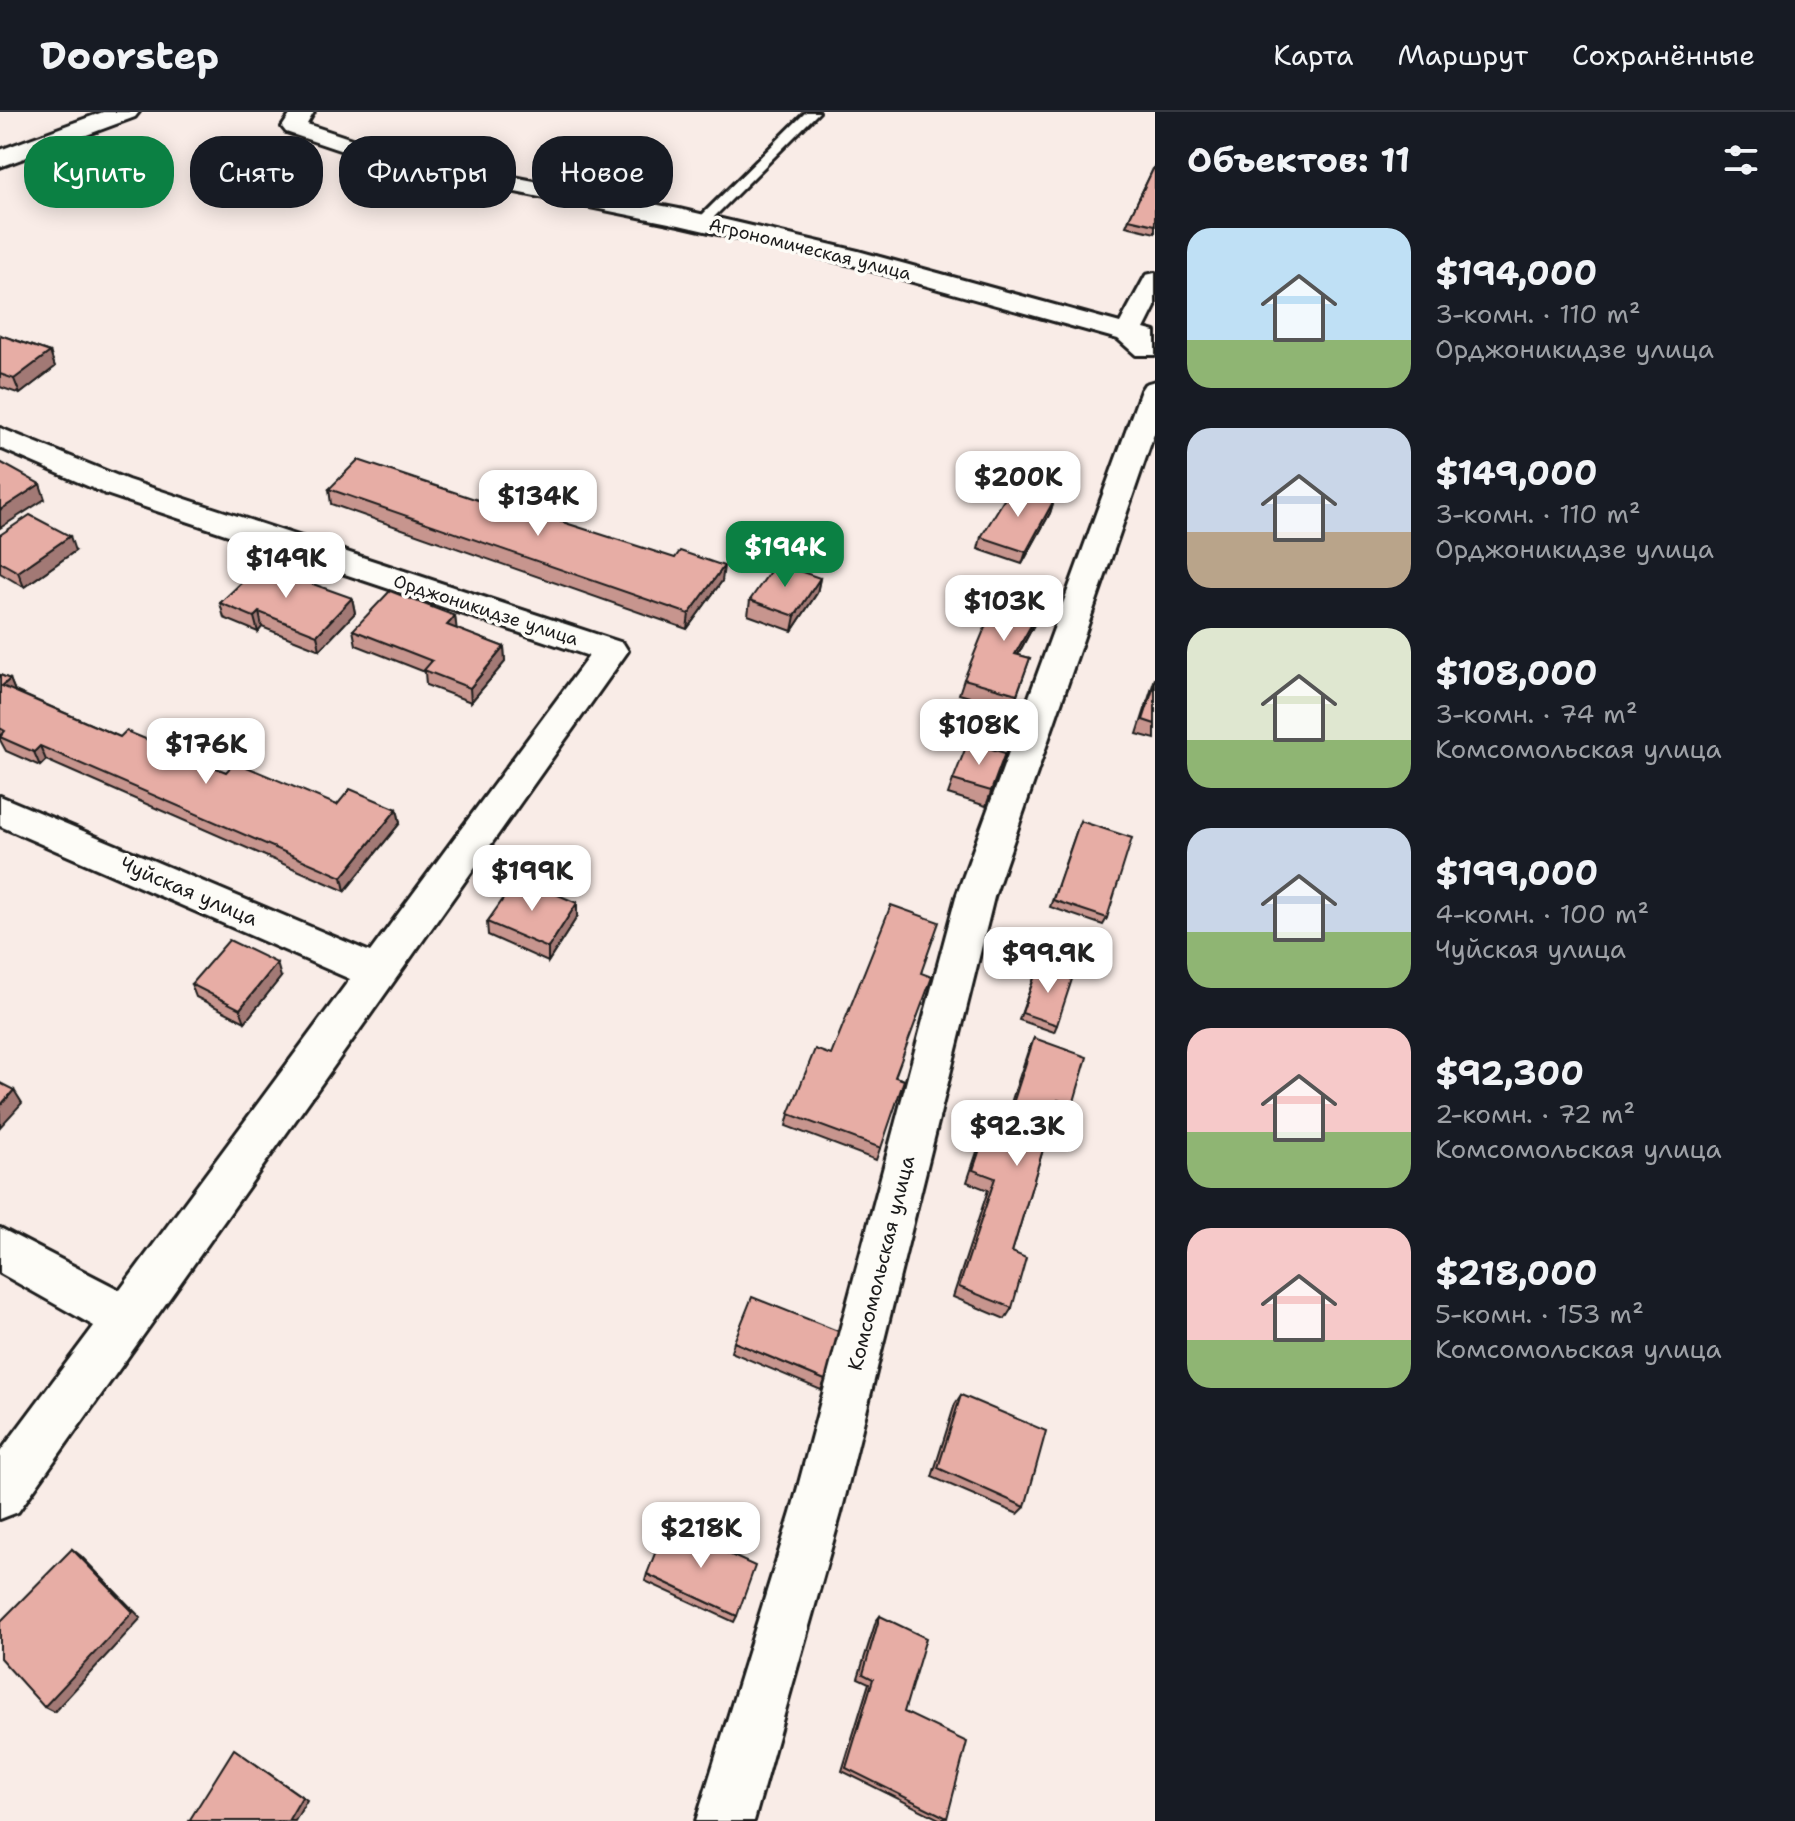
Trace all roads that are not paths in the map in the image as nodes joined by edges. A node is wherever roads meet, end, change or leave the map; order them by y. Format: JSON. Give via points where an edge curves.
{"nodes":[{"id":1,"x":126,"y":112,"type":"edge"},
{"id":2,"x":303,"y":112,"type":"edge"},
{"id":3,"x":813,"y":112,"type":"edge"},
{"id":4,"x":0,"y":159,"type":"edge"},
{"id":5,"x":702,"y":222,"type":"junction"},
{"id":6,"x":1155,"y":281,"type":"edge"},
{"id":7,"x":1128,"y":334,"type":"junction"},
{"id":8,"x":1155,"y":341,"type":"edge"},
{"id":9,"x":1155,"y":356,"type":"edge"},
{"id":10,"x":1155,"y":390,"type":"edge"},
{"id":11,"x":0,"y":437,"type":"edge"},
{"id":12,"x":0,"y":810,"type":"edge"},
{"id":13,"x":378,"y":973,"type":"junction"},
{"id":14,"x":0,"y":1249,"type":"edge"},
{"id":15,"x":127,"y":1319,"type":"junction"},
{"id":16,"x":0,"y":1494,"type":"edge"},
{"id":17,"x":725,"y":1821,"type":"edge"}],
"edges":[{"from":1,"to":4,"type":"street"},
{"from":2,"to":5,"type":"street","name":"Агрономическая улица","via":[[294,127],[395,161]]},
{"from":3,"to":5,"type":"lane"},
{"from":5,"to":7,"type":"street","name":"Агрономическая улица"},
{"from":6,"to":7,"type":"street"},
{"from":7,"to":8,"type":"street","name":"Агрономическая улица"},
{"from":7,"to":9,"type":"street"},
{"from":10,"to":17,"type":"street","name":"Комсомольская улица","via":[[975,897],[816,1513]]},
{"from":11,"to":13,"type":"street","name":"Орджоникидзе улица","via":[[117,487],[611,651]]},
{"from":12,"to":13,"type":"street","name":"Чуйская улица"},
{"from":13,"to":15,"type":"street"},
{"from":14,"to":15,"type":"street"},
{"from":15,"to":16,"type":"street"}]}
